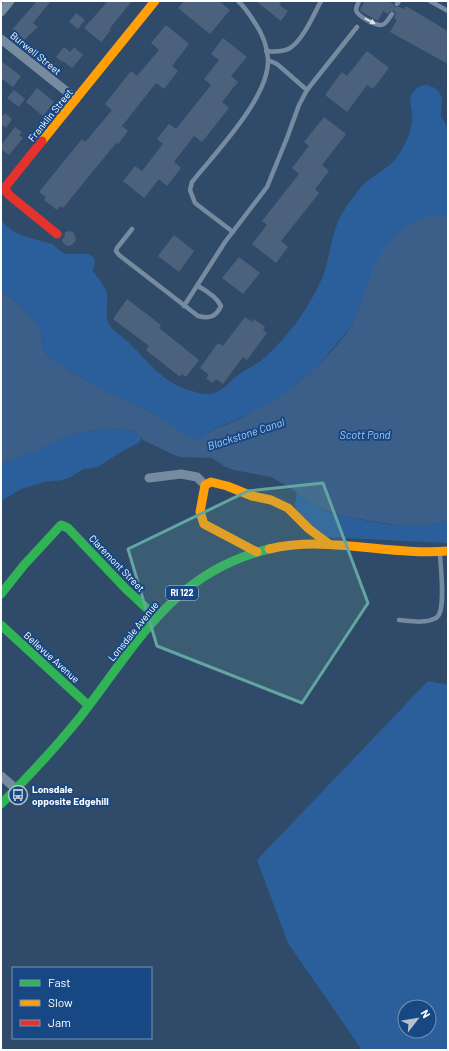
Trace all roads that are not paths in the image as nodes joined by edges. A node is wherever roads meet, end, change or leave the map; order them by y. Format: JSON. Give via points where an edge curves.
{"nodes":[{"id":1,"x":10,"y":1,"type":"edge"},
{"id":2,"x":155,"y":1,"type":"edge"},
{"id":3,"x":238,"y":1,"type":"edge"},
{"id":4,"x":321,"y":1,"type":"edge"},
{"id":5,"x":359,"y":1,"type":"edge"},
{"id":6,"x":433,"y":2,"type":"edge"},
{"id":7,"x":448,"y":11,"type":"edge"},
{"id":8,"x":1,"y":12,"type":"edge"},
{"id":9,"x":392,"y":14,"type":"dead end"},
{"id":10,"x":357,"y":27,"type":"dead end"},
{"id":11,"x":1,"y":39,"type":"edge"},
{"id":12,"x":266,"y":52,"type":"junction"},
{"id":13,"x":268,"y":60,"type":"junction"},
{"id":14,"x":307,"y":90,"type":"junction"},
{"id":15,"x":76,"y":99,"type":"junction"},
{"id":16,"x":132,"y":229,"type":"dead end"},
{"id":17,"x":233,"y":232,"type":"junction"},
{"id":18,"x":57,"y":234,"type":"dead end"},
{"id":19,"x":198,"y":286,"type":"junction"},
{"id":20,"x":184,"y":306,"type":"junction"},
{"id":21,"x":148,"y":478,"type":"dead end"},
{"id":22,"x":205,"y":484,"type":"junction"},
{"id":23,"x":329,"y":544,"type":"junction"},
{"id":24,"x":444,"y":551,"type":"edge"},
{"id":25,"x":258,"y":552,"type":"junction"},
{"id":26,"x":1,"y":594,"type":"edge"},
{"id":27,"x":156,"y":618,"type":"junction"},
{"id":28,"x":399,"y":620,"type":"dead end"},
{"id":29,"x":1,"y":625,"type":"edge"},
{"id":30,"x":88,"y":705,"type":"junction"},
{"id":31,"x":1,"y":776,"type":"edge"},
{"id":32,"x":16,"y":789,"type":"junction"},
{"id":33,"x":1,"y":804,"type":"edge"}],
"edges":[{"from":1,"to":8,"type":"street"},
{"from":2,"to":15,"type":"street","name":"Franklin Street"},
{"from":3,"to":12,"type":"lane","via":[[261,32]]},
{"from":4,"to":12,"type":"lane","via":[[296,43],[286,50]]},
{"from":5,"to":9,"type":"lane","one_way":true,"via":[[356,12],[374,24],[386,23]]},
{"from":6,"to":7,"type":"lane"},
{"from":10,"to":14,"type":"lane"},
{"from":11,"to":15,"type":"street","name":"Burwell Street"},
{"from":12,"to":13,"type":"lane"},
{"from":13,"to":14,"type":"lane","via":[[277,64]]},
{"from":13,"to":17,"type":"lane","via":[[256,100],[192,182],[190,190],[195,203]]},
{"from":14,"to":17,"type":"lane","via":[[267,187]]},
{"from":15,"to":18,"type":"street","name":"Franklin Street","via":[[6,186],[9,195]]},
{"from":16,"to":20,"type":"lane","via":[[116,251]]},
{"from":17,"to":19,"type":"lane"},
{"from":19,"to":20,"type":"lane"},
{"from":19,"to":20,"type":"lane","via":[[215,297],[221,306],[218,312],[206,318],[198,316]]},
{"from":21,"to":22,"type":"street","via":[[181,474],[197,477]]},
{"from":22,"to":23,"type":"street","via":[[211,482],[227,486],[288,508]]},
{"from":22,"to":25,"type":"street","via":[[200,512],[204,524]]},
{"from":23,"to":24,"type":"street","name":"Lonsdale Avenue","number":"RI 122"},
{"from":23,"to":25,"type":"street","name":"Lonsdale Avenue","number":"RI 122","via":[[273,548]]},
{"from":24,"to":28,"type":"lane","via":[[439,614],[436,618],[426,621]]},
{"from":25,"to":27,"type":"street","name":"Lonsdale Avenue","number":"RI 122","via":[[224,564],[202,578]]},
{"from":26,"to":27,"type":"street","name":"Claremont Street","via":[[61,525],[68,528]]},
{"from":27,"to":30,"type":"street","name":"Lonsdale Avenue","number":"RI 122"},
{"from":29,"to":30,"type":"street","name":"Bellevue Avenue"},
{"from":30,"to":32,"type":"street","name":"Lonsdale Avenue","number":"RI 122","via":[[43,762]]},
{"from":31,"to":32,"type":"street"},
{"from":32,"to":33,"type":"street","name":"Lonsdale Avenue","number":"RI 122"}]}
